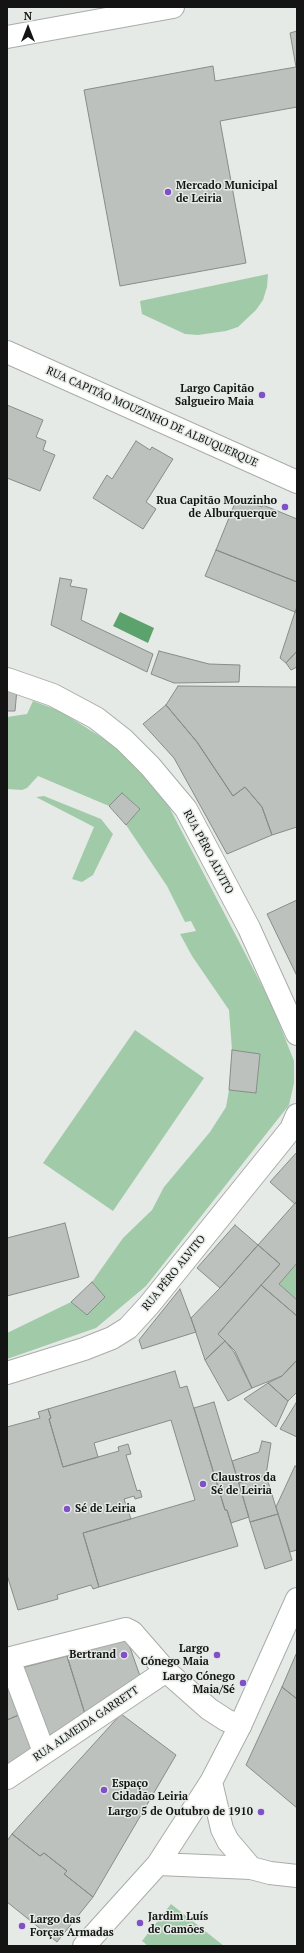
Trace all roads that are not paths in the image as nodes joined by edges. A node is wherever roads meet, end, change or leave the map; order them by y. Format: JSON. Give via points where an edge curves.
{"nodes":[{"id":1,"x":173,"y":7,"type":"edge"},
{"id":2,"x":7,"y":37,"type":"edge"},
{"id":3,"x":7,"y":352,"type":"edge"},
{"id":4,"x":297,"y":482,"type":"edge"},
{"id":5,"x":7,"y":679,"type":"edge"},
{"id":6,"x":297,"y":1034,"type":"edge"},
{"id":7,"x":297,"y":1115,"type":"edge"},
{"id":8,"x":7,"y":1373,"type":"edge"},
{"id":9,"x":297,"y":1599,"type":"edge"},
{"id":10,"x":8,"y":1659,"type":"edge"},
{"id":11,"x":166,"y":1671,"type":"junction"},
{"id":12,"x":240,"y":1726,"type":"junction"},
{"id":13,"x":44,"y":1752,"type":"junction"},
{"id":14,"x":7,"y":1778,"type":"edge"},
{"id":15,"x":211,"y":1782,"type":"junction"},
{"id":16,"x":158,"y":1864,"type":"junction"},
{"id":17,"x":251,"y":1868,"type":"junction"},
{"id":18,"x":297,"y":1876,"type":"edge"},
{"id":19,"x":84,"y":1946,"type":"edge"}],
"edges":[{"from":1,"to":2,"type":"street"},
{"from":3,"to":4,"type":"street","name":"RUA CAPITÃO MOUZINHO DE ALBUQUERQUE"},
{"from":5,"to":6,"type":"street","name":"RUA PÊRO ALVITO","via":[[54,695],[96,718],[124,740],[150,766],[186,809],[249,928]]},
{"from":7,"to":8,"type":"street","name":"RUA PÊRO ALVITO","via":[[291,1129],[150,1305],[128,1328],[112,1338],[84,1349]]},
{"from":9,"to":12,"type":"street"},
{"from":10,"to":11,"type":"street","via":[[119,1629],[129,1630]]},
{"from":10,"to":13,"type":"street"},
{"from":11,"to":12,"type":"street","via":[[209,1709]]},
{"from":11,"to":13,"type":"street","name":"RUA ALMEIDA GARRETT"},
{"from":12,"to":15,"type":"street"},
{"from":13,"to":14,"type":"street","name":"RUA ALMEIDA GARRETT"},
{"from":15,"to":16,"type":"street"},
{"from":15,"to":17,"type":"street","via":[[222,1829],[232,1847]]},
{"from":16,"to":17,"type":"street"},
{"from":16,"to":19,"type":"street"},
{"from":17,"to":18,"type":"street"}]}
